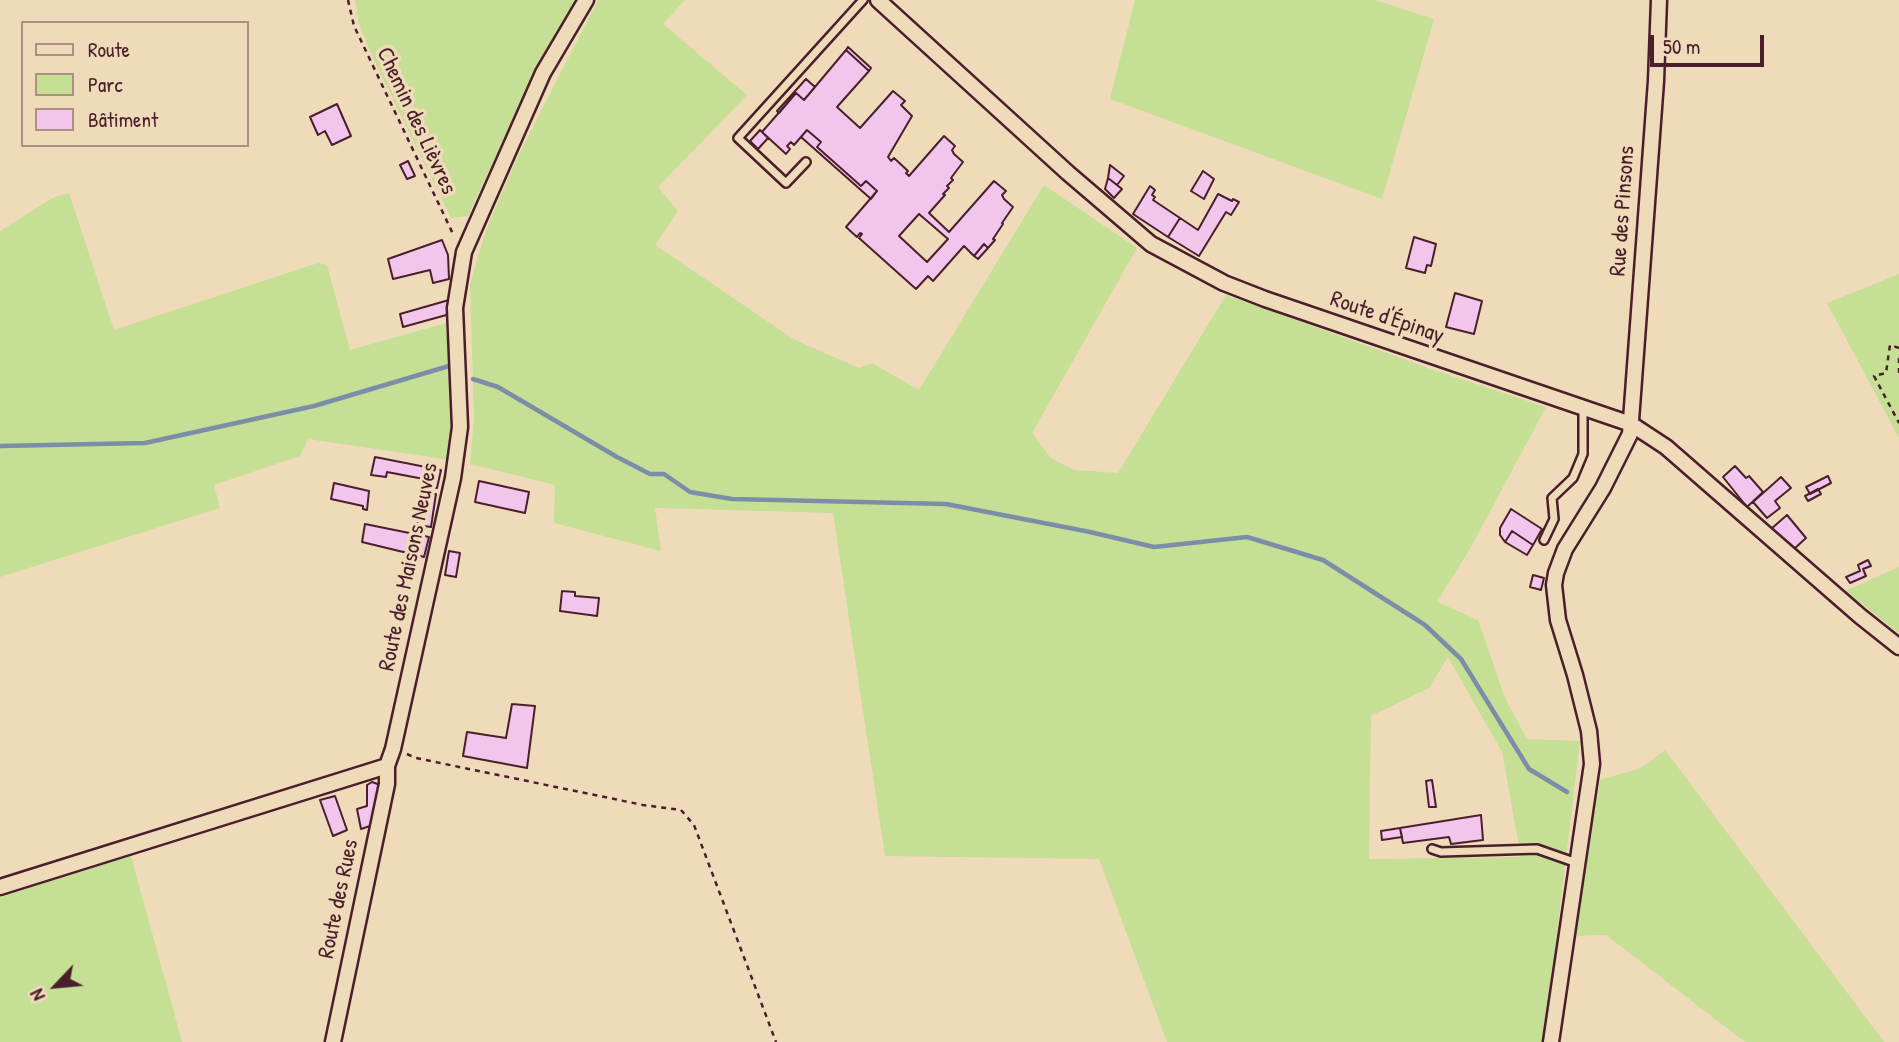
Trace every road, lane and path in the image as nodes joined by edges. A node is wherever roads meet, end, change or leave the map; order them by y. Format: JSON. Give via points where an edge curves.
{"nodes":[{"id":1,"x":348,"y":0,"type":"edge"},
{"id":2,"x":586,"y":0,"type":"edge"},
{"id":3,"x":863,"y":0,"type":"edge"},
{"id":4,"x":878,"y":0,"type":"edge"},
{"id":5,"x":1659,"y":0,"type":"edge"},
{"id":6,"x":806,"y":162,"type":"dead end"},
{"id":7,"x":464,"y":252,"type":"junction"},
{"id":8,"x":1899,"y":348,"type":"edge"},
{"id":9,"x":1899,"y":358,"type":"edge"},
{"id":10,"x":1899,"y":376,"type":"edge"},
{"id":11,"x":1583,"y":410,"type":"junction"},
{"id":12,"x":1899,"y":423,"type":"edge"},
{"id":13,"x":1631,"y":424,"type":"junction"},
{"id":14,"x":1544,"y":540,"type":"dead end"},
{"id":15,"x":1899,"y":647,"type":"edge"},
{"id":16,"x":393,"y":749,"type":"junction"},
{"id":17,"x":387,"y":766,"type":"junction"},
{"id":18,"x":1432,"y":849,"type":"dead end"},
{"id":19,"x":1577,"y":863,"type":"junction"},
{"id":20,"x":0,"y":887,"type":"edge"},
{"id":21,"x":333,"y":1042,"type":"edge"},
{"id":22,"x":776,"y":1042,"type":"edge"},
{"id":23,"x":1550,"y":1042,"type":"edge"}],
"edges":[{"from":1,"to":7,"type":"path","name":"Chemin des Lièvres","via":[[354,26]]},
{"from":2,"to":7,"type":"street","name":"Route des Maisons Neuves","via":[[543,74]]},
{"from":3,"to":6,"type":"lane","via":[[738,138],[786,183]]},
{"from":4,"to":11,"type":"street","name":"Route d'Épinay","via":[[1109,209],[1177,259],[1265,299]]},
{"from":5,"to":13,"type":"street","name":"Rue des Pinsons"},
{"from":7,"to":16,"type":"street","name":"Route des Maisons Neuves","via":[[455,308],[460,427],[453,478]]},
{"from":8,"to":12,"type":"path","via":[[1890,345],[1886,373],[1874,376]]},
{"from":9,"to":10,"type":"path"},
{"from":11,"to":13,"type":"street","name":"Route d'Épinay"},
{"from":11,"to":14,"type":"lane","via":[[1583,454],[1573,478],[1552,498],[1555,519]]},
{"from":13,"to":15,"type":"street","name":"Route d'Épinay","via":[[1665,447]]},
{"from":13,"to":19,"type":"street","name":"Rue des Pinsons","via":[[1619,458],[1565,549],[1554,585],[1558,620],[1576,675],[1591,747],[1590,789]]},
{"from":16,"to":17,"type":"street","name":"Route des Maisons Neuves"},
{"from":16,"to":22,"type":"path","via":[[416,758],[681,810],[694,825]]},
{"from":17,"to":20,"type":"street"},
{"from":17,"to":21,"type":"street","name":"Route des Rues"},
{"from":18,"to":19,"type":"lane","via":[[1537,849]]},
{"from":19,"to":23,"type":"street","name":"Rue des Pinsons"}]}
